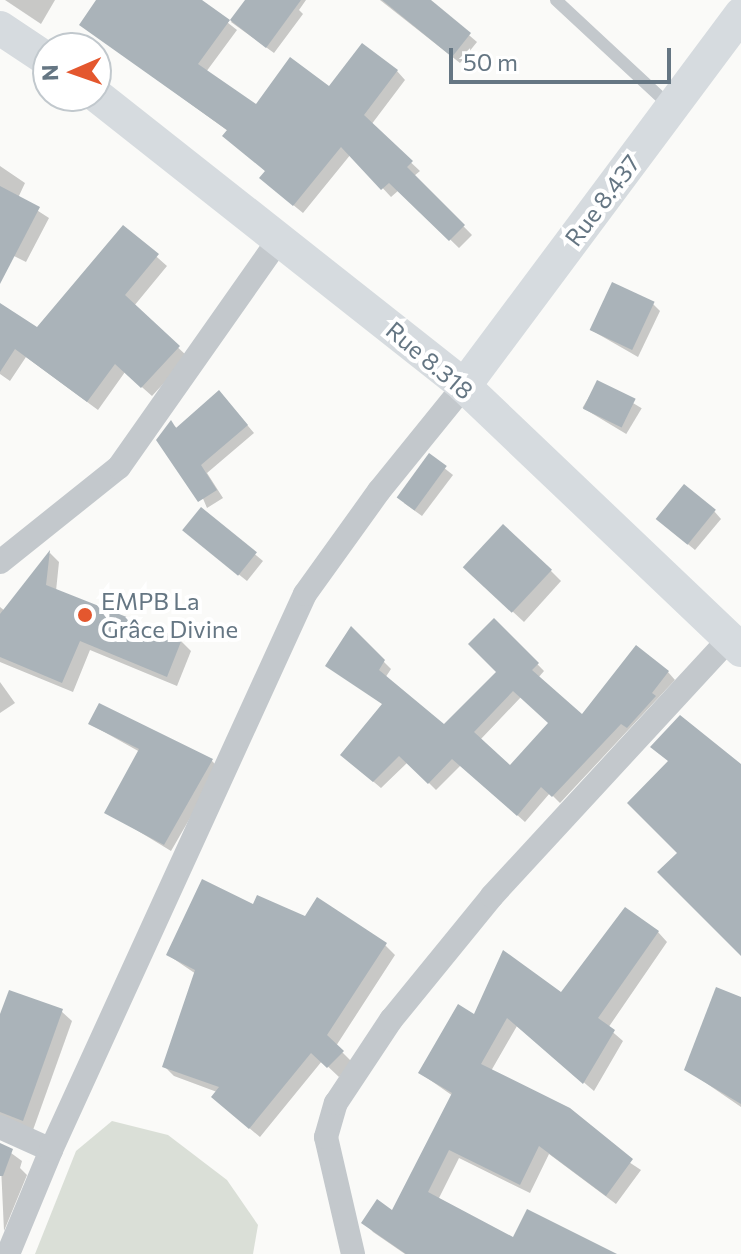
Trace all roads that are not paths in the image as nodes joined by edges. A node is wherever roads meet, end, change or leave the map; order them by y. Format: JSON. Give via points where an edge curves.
{"nodes":[{"id":1,"x":556,"y":0,"type":"edge"},
{"id":2,"x":741,"y":14,"type":"edge"},
{"id":3,"x":0,"y":28,"type":"edge"},
{"id":4,"x":32,"y":49,"type":"edge"},
{"id":5,"x":112,"y":107,"type":"edge"},
{"id":6,"x":671,"y":107,"type":"junction"},
{"id":7,"x":280,"y":238,"type":"junction"},
{"id":8,"x":464,"y":386,"type":"junction"},
{"id":9,"x":0,"y":562,"type":"edge"},
{"id":10,"x":735,"y":645,"type":"edge"},
{"id":11,"x":0,"y":1127,"type":"edge"},
{"id":12,"x":51,"y":1150,"type":"junction"},
{"id":13,"x":8,"y":1254,"type":"edge"},
{"id":14,"x":353,"y":1254,"type":"edge"}],
"edges":[{"from":1,"to":6,"type":"lane"},
{"from":2,"to":6,"type":"main road","name":"Rue 8.437"},
{"from":3,"to":4,"type":"main road"},
{"from":5,"to":7,"type":"main road","name":"Rue 8.318"},
{"from":6,"to":8,"type":"main road","name":"Rue 8.437"},
{"from":7,"to":8,"type":"main road","name":"Rue 8.318"},
{"from":7,"to":9,"type":"street","via":[[119,467]]},
{"from":8,"to":10,"type":"main road","name":"Rue 8.318"},
{"from":8,"to":12,"type":"street","via":[[305,594]]},
{"from":10,"to":14,"type":"street","via":[[492,896],[391,1020],[336,1103],[326,1137]]},
{"from":11,"to":12,"type":"street"},
{"from":12,"to":13,"type":"street"}]}
